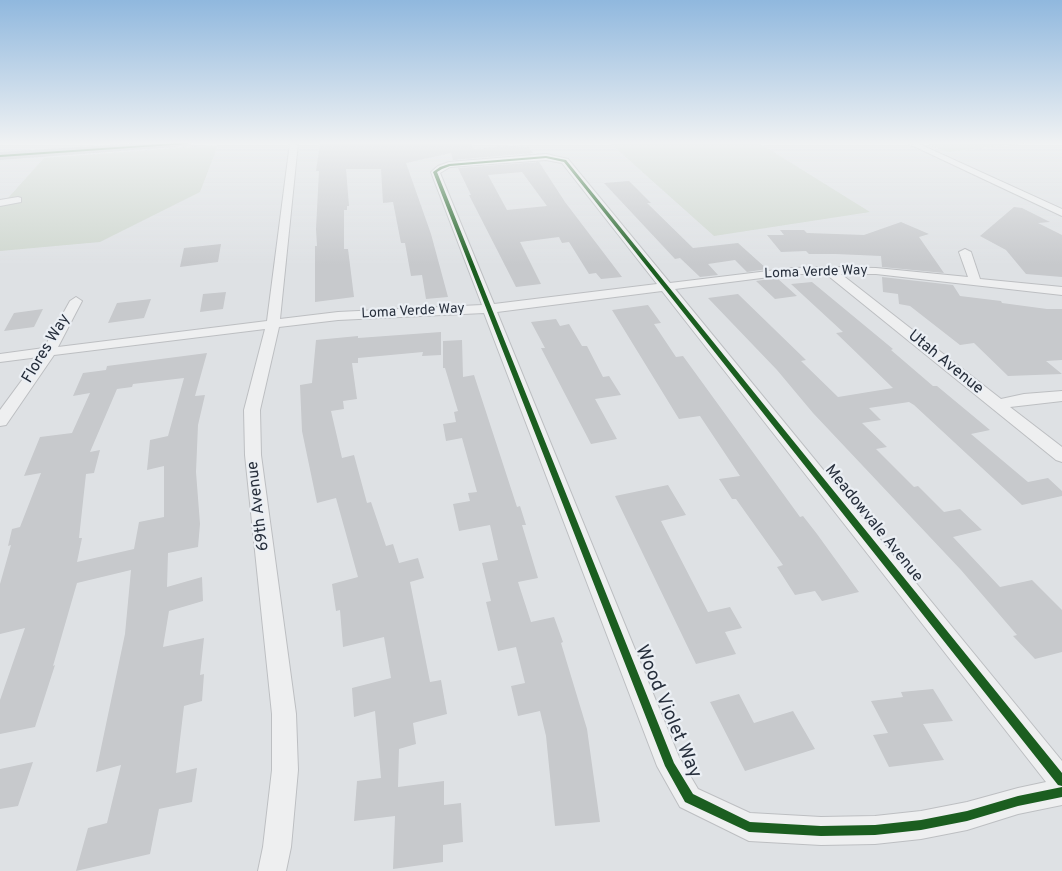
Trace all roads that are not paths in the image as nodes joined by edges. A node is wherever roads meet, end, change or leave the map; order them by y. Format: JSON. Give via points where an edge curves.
{"nodes":[{"id":1,"x":289,"y":184,"type":"edge"},
{"id":2,"x":440,"y":184,"type":"edge"},
{"id":3,"x":583,"y":184,"type":"edge"},
{"id":4,"x":999,"y":184,"type":"edge"},
{"id":5,"x":18,"y":200,"type":"dead end"},
{"id":6,"x":0,"y":203,"type":"edge"},
{"id":7,"x":1062,"y":213,"type":"edge"},
{"id":8,"x":965,"y":252,"type":"dead end"},
{"id":9,"x":828,"y":270,"type":"junction"},
{"id":10,"x":975,"y":282,"type":"junction"},
{"id":11,"x":663,"y":286,"type":"junction"},
{"id":12,"x":1062,"y":291,"type":"edge"},
{"id":13,"x":76,"y":301,"type":"dead end"},
{"id":14,"x":488,"y":309,"type":"junction"},
{"id":15,"x":273,"y":323,"type":"junction"},
{"id":16,"x":48,"y":352,"type":"junction"},
{"id":17,"x":0,"y":358,"type":"edge"},
{"id":18,"x":1062,"y":396,"type":"edge"},
{"id":19,"x":997,"y":405,"type":"junction"},
{"id":20,"x":0,"y":421,"type":"edge"},
{"id":21,"x":1062,"y":456,"type":"edge"},
{"id":22,"x":1062,"y":780,"type":"edge"},
{"id":23,"x":1062,"y":792,"type":"edge"},
{"id":24,"x":272,"y":871,"type":"edge"}],
"edges":[{"from":1,"to":15,"type":"street","name":"69th Avenue"},
{"from":2,"to":14,"type":"street","name":"Meadowvale Avenue"},
{"from":3,"to":11,"type":"street","name":"Meadowvale Avenue"},
{"from":4,"to":7,"type":"street"},
{"from":5,"to":6,"type":"street"},
{"from":8,"to":10,"type":"street"},
{"from":9,"to":10,"type":"street","name":"Loma Verde Way","via":[[908,274]]},
{"from":9,"to":11,"type":"street","name":"Loma Verde Way","via":[[760,274]]},
{"from":9,"to":19,"type":"street","name":"Utah Avenue"},
{"from":10,"to":12,"type":"street","name":"Loma Verde Way"},
{"from":11,"to":14,"type":"street","name":"Loma Verde Way"},
{"from":11,"to":22,"type":"street","name":"Meadowvale Avenue"},
{"from":13,"to":16,"type":"street","name":"Flores Way"},
{"from":14,"to":15,"type":"street","name":"Loma Verde Way","via":[[338,316]]},
{"from":14,"to":23,"type":"street","name":"Wood Violet Way","via":[[667,757],[689,798],[749,827],[821,831],[921,825]]},
{"from":15,"to":16,"type":"street","name":"Loma Verde Way"},
{"from":15,"to":24,"type":"street","name":"69th Avenue","via":[[252,410],[253,455],[284,714],[285,770]]},
{"from":16,"to":17,"type":"street","name":"Loma Verde Way"},
{"from":16,"to":20,"type":"street","name":"Flores Way"},
{"from":18,"to":19,"type":"street"},
{"from":19,"to":21,"type":"street","name":"Utah Avenue"}]}
